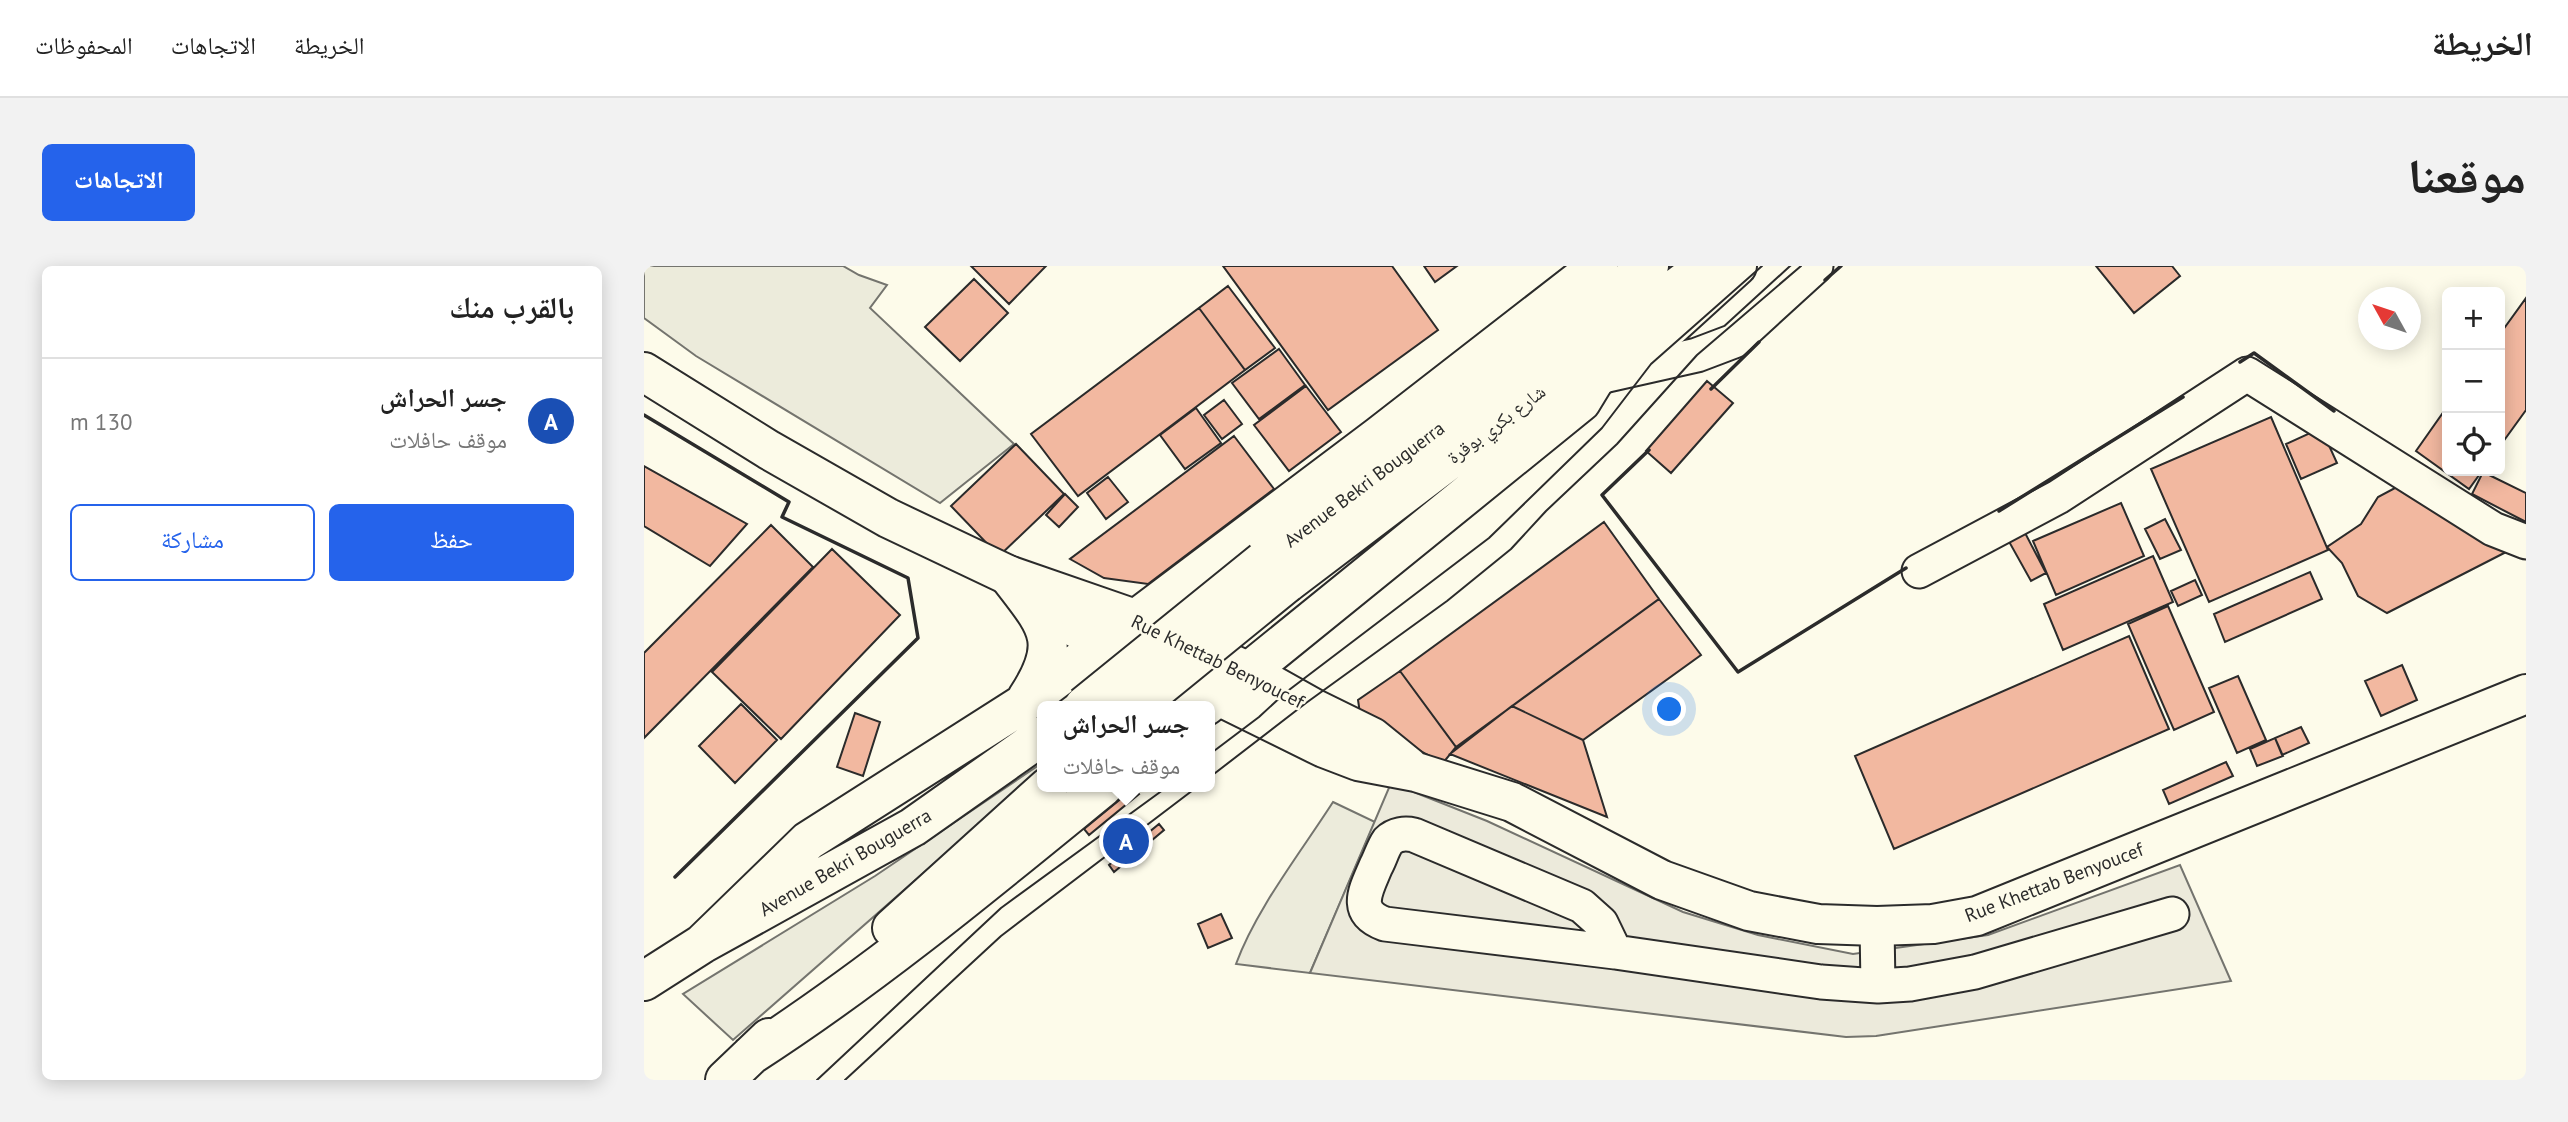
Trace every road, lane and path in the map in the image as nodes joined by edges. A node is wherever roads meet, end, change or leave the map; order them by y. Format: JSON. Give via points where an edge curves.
{"nodes":[{"id":1,"x":1598,"y":266,"type":"edge"},
{"id":2,"x":1648,"y":266,"type":"edge"},
{"id":3,"x":1704,"y":266,"type":"edge"},
{"id":4,"x":1737,"y":266,"type":"edge"},
{"id":5,"x":1816,"y":266,"type":"edge"},
{"id":6,"x":644,"y":372,"type":"edge"},
{"id":7,"x":1595,"y":379,"type":"junction"},
{"id":8,"x":2526,"y":542,"type":"edge"},
{"id":9,"x":1275,"y":572,"type":"junction"},
{"id":10,"x":1919,"y":572,"type":"dead end"},
{"id":11,"x":1008,"y":575,"type":"junction"},
{"id":12,"x":1135,"y":619,"type":"junction"},
{"id":13,"x":1104,"y":643,"type":"junction"},
{"id":14,"x":1249,"y":673,"type":"junction"},
{"id":15,"x":2526,"y":694,"type":"edge"},
{"id":16,"x":1199,"y":699,"type":"edge"},
{"id":17,"x":1091,"y":701,"type":"edge"},
{"id":18,"x":1141,"y":701,"type":"edge"},
{"id":19,"x":1023,"y":704,"type":"junction"},
{"id":20,"x":1215,"y":705,"type":"edge"},
{"id":21,"x":1037,"y":740,"type":"edge"},
{"id":22,"x":1416,"y":772,"type":"junction"},
{"id":23,"x":1042,"y":792,"type":"edge"},
{"id":24,"x":1077,"y":792,"type":"edge"},
{"id":25,"x":1097,"y":792,"type":"edge"},
{"id":26,"x":1013,"y":861,"type":"junction"},
{"id":27,"x":2172,"y":914,"type":"dead end"},
{"id":28,"x":1877,"y":926,"type":"junction"},
{"id":29,"x":702,"y":944,"type":"junction"},
{"id":30,"x":1615,"y":952,"type":"junction"},
{"id":31,"x":644,"y":981,"type":"edge"},
{"id":32,"x":1878,"y":986,"type":"junction"},
{"id":33,"x":738,"y":1068,"type":"edge"}],
"edges":[{"from":1,"to":12,"type":"main road"},
{"from":2,"to":9,"type":"main road","name":"Avenue Bekri Bouguerra"},
{"from":3,"to":9,"type":"main road","name":"شارع بكري بوقرة"},
{"from":4,"to":7,"type":"main road","via":[[1670,327]]},
{"from":5,"to":7,"type":"street","via":[[1734,341],[1697,355]]},
{"from":6,"to":11,"type":"main road","name":"Rue Khettab Benyoucef","via":[[888,518]]},
{"from":7,"to":14,"type":"main road","via":[[1581,402]]},
{"from":8,"to":10,"type":"street","via":[[2493,529],[2248,374],[2059,497]]},
{"from":9,"to":17,"type":"main road","name":"Avenue Bekri Bouguerra","bridge":true},
{"from":9,"to":18,"type":"main road","name":"Avenue Bekri Bouguerra","bridge":true},
{"from":11,"to":12,"type":"main road","name":"Rue Khettab Benyoucef"},
{"from":11,"to":13,"type":"main road","name":"Rue Khettab Benyoucef","via":[[1035,601]]},
{"from":11,"to":19,"type":"main road","via":[[1042,621],[1049,645],[1041,676]]},
{"from":12,"to":13,"type":"main road"},
{"from":12,"to":14,"type":"main road","name":"Rue Khettab Benyoucef"},
{"from":12,"to":16,"type":"main road","via":[[1144,632],[1199,663],[1204,671]]},
{"from":13,"to":16,"type":"main road","name":"Rue Khettab Benyoucef"},
{"from":13,"to":19,"type":"main road"},
{"from":14,"to":16,"type":"main road"},
{"from":14,"to":22,"type":"main road","name":"Rue Khettab Benyoucef","via":[[1372,737]]},
{"from":15,"to":28,"type":"main road","name":"Rue Khettab Benyoucef","via":[[1977,916],[1933,924]]},
{"from":19,"to":29,"type":"main road","via":[[808,841]]},
{"from":20,"to":22,"type":"main road","name":"Rue Khettab Benyoucef","via":[[1358,761]]},
{"from":21,"to":29,"type":"main road","name":"Avenue Bekri Bouguerra","via":[[913,827]]},
{"from":22,"to":28,"type":"main road","name":"Rue Khettab Benyoucef","via":[[1512,802],[1662,880],[1749,911],[1818,924]]},
{"from":23,"to":33,"type":"main road"},
{"from":24,"to":26,"type":"main road","via":[[1037,828]]},
{"from":25,"to":26,"type":"main road"},
{"from":26,"to":33,"type":"main road","via":[[864,978]]},
{"from":27,"to":32,"type":"street","via":[[1975,972]]},
{"from":28,"to":32,"type":"street"},
{"from":29,"to":31,"type":"main road","name":"Avenue Bekri Bouguerra"},
{"from":30,"to":30,"type":"street","via":[[1385,924],[1370,915],[1363,895],[1387,842],[1396,836],[1414,835],[1582,905],[1601,923]]},
{"from":30,"to":32,"type":"street"}]}
